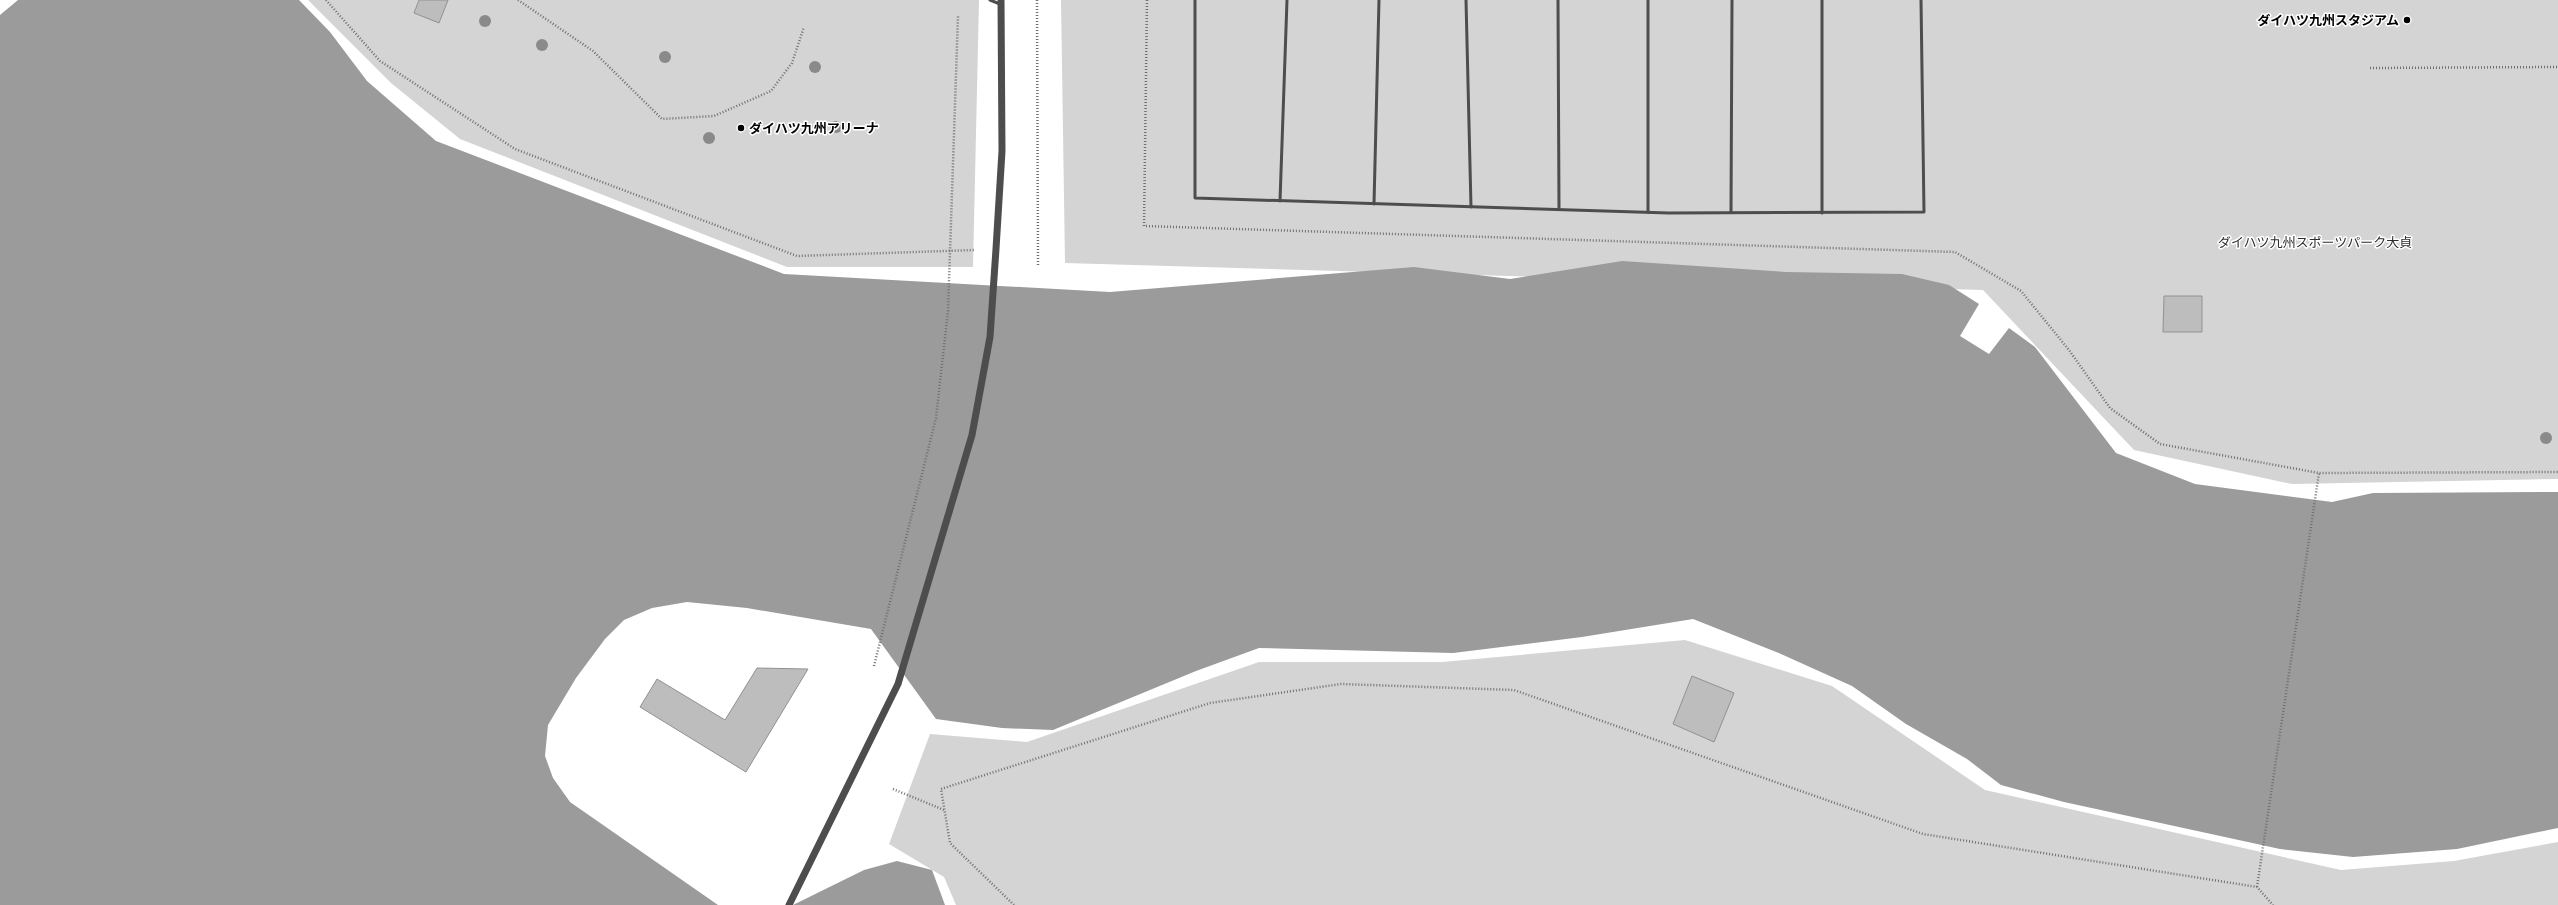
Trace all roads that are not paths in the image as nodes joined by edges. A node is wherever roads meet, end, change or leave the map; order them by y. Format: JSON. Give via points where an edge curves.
{"nodes":[{"id":1,"x":990,"y":0,"type":"edge"},
{"id":2,"x":1195,"y":0,"type":"edge"},
{"id":3,"x":1287,"y":0,"type":"edge"},
{"id":4,"x":1379,"y":0,"type":"edge"},
{"id":5,"x":1466,"y":0,"type":"edge"},
{"id":6,"x":1558,"y":0,"type":"edge"},
{"id":7,"x":1648,"y":0,"type":"edge"},
{"id":8,"x":1732,"y":0,"type":"edge"},
{"id":9,"x":1822,"y":0,"type":"edge"},
{"id":10,"x":1921,"y":0,"type":"edge"},
{"id":11,"x":1001,"y":2,"type":"edge"},
{"id":12,"x":1280,"y":201,"type":"junction"},
{"id":13,"x":1374,"y":204,"type":"junction"},
{"id":14,"x":1471,"y":207,"type":"junction"},
{"id":15,"x":1559,"y":209,"type":"junction"},
{"id":16,"x":1648,"y":212,"type":"junction"},
{"id":17,"x":1731,"y":212,"type":"junction"},
{"id":18,"x":1822,"y":213,"type":"junction"},
{"id":19,"x":790,"y":902,"type":"edge"}],
"edges":[{"from":1,"to":11,"type":"lane"},
{"from":2,"to":12,"type":"lane","via":[[1195,198]]},
{"from":3,"to":12,"type":"lane"},
{"from":4,"to":13,"type":"lane"},
{"from":5,"to":14,"type":"lane"},
{"from":6,"to":15,"type":"lane"},
{"from":7,"to":16,"type":"lane"},
{"from":8,"to":17,"type":"lane"},
{"from":9,"to":18,"type":"lane"},
{"from":10,"to":18,"type":"lane","via":[[1924,212]]},
{"from":11,"to":19,"type":"street","via":[[1002,152],[995,266],[990,337],[972,435],[898,684]]},
{"from":12,"to":13,"type":"lane"},
{"from":13,"to":14,"type":"lane"},
{"from":14,"to":15,"type":"lane"},
{"from":15,"to":16,"type":"lane"},
{"from":16,"to":17,"type":"lane"},
{"from":17,"to":18,"type":"lane"}]}
